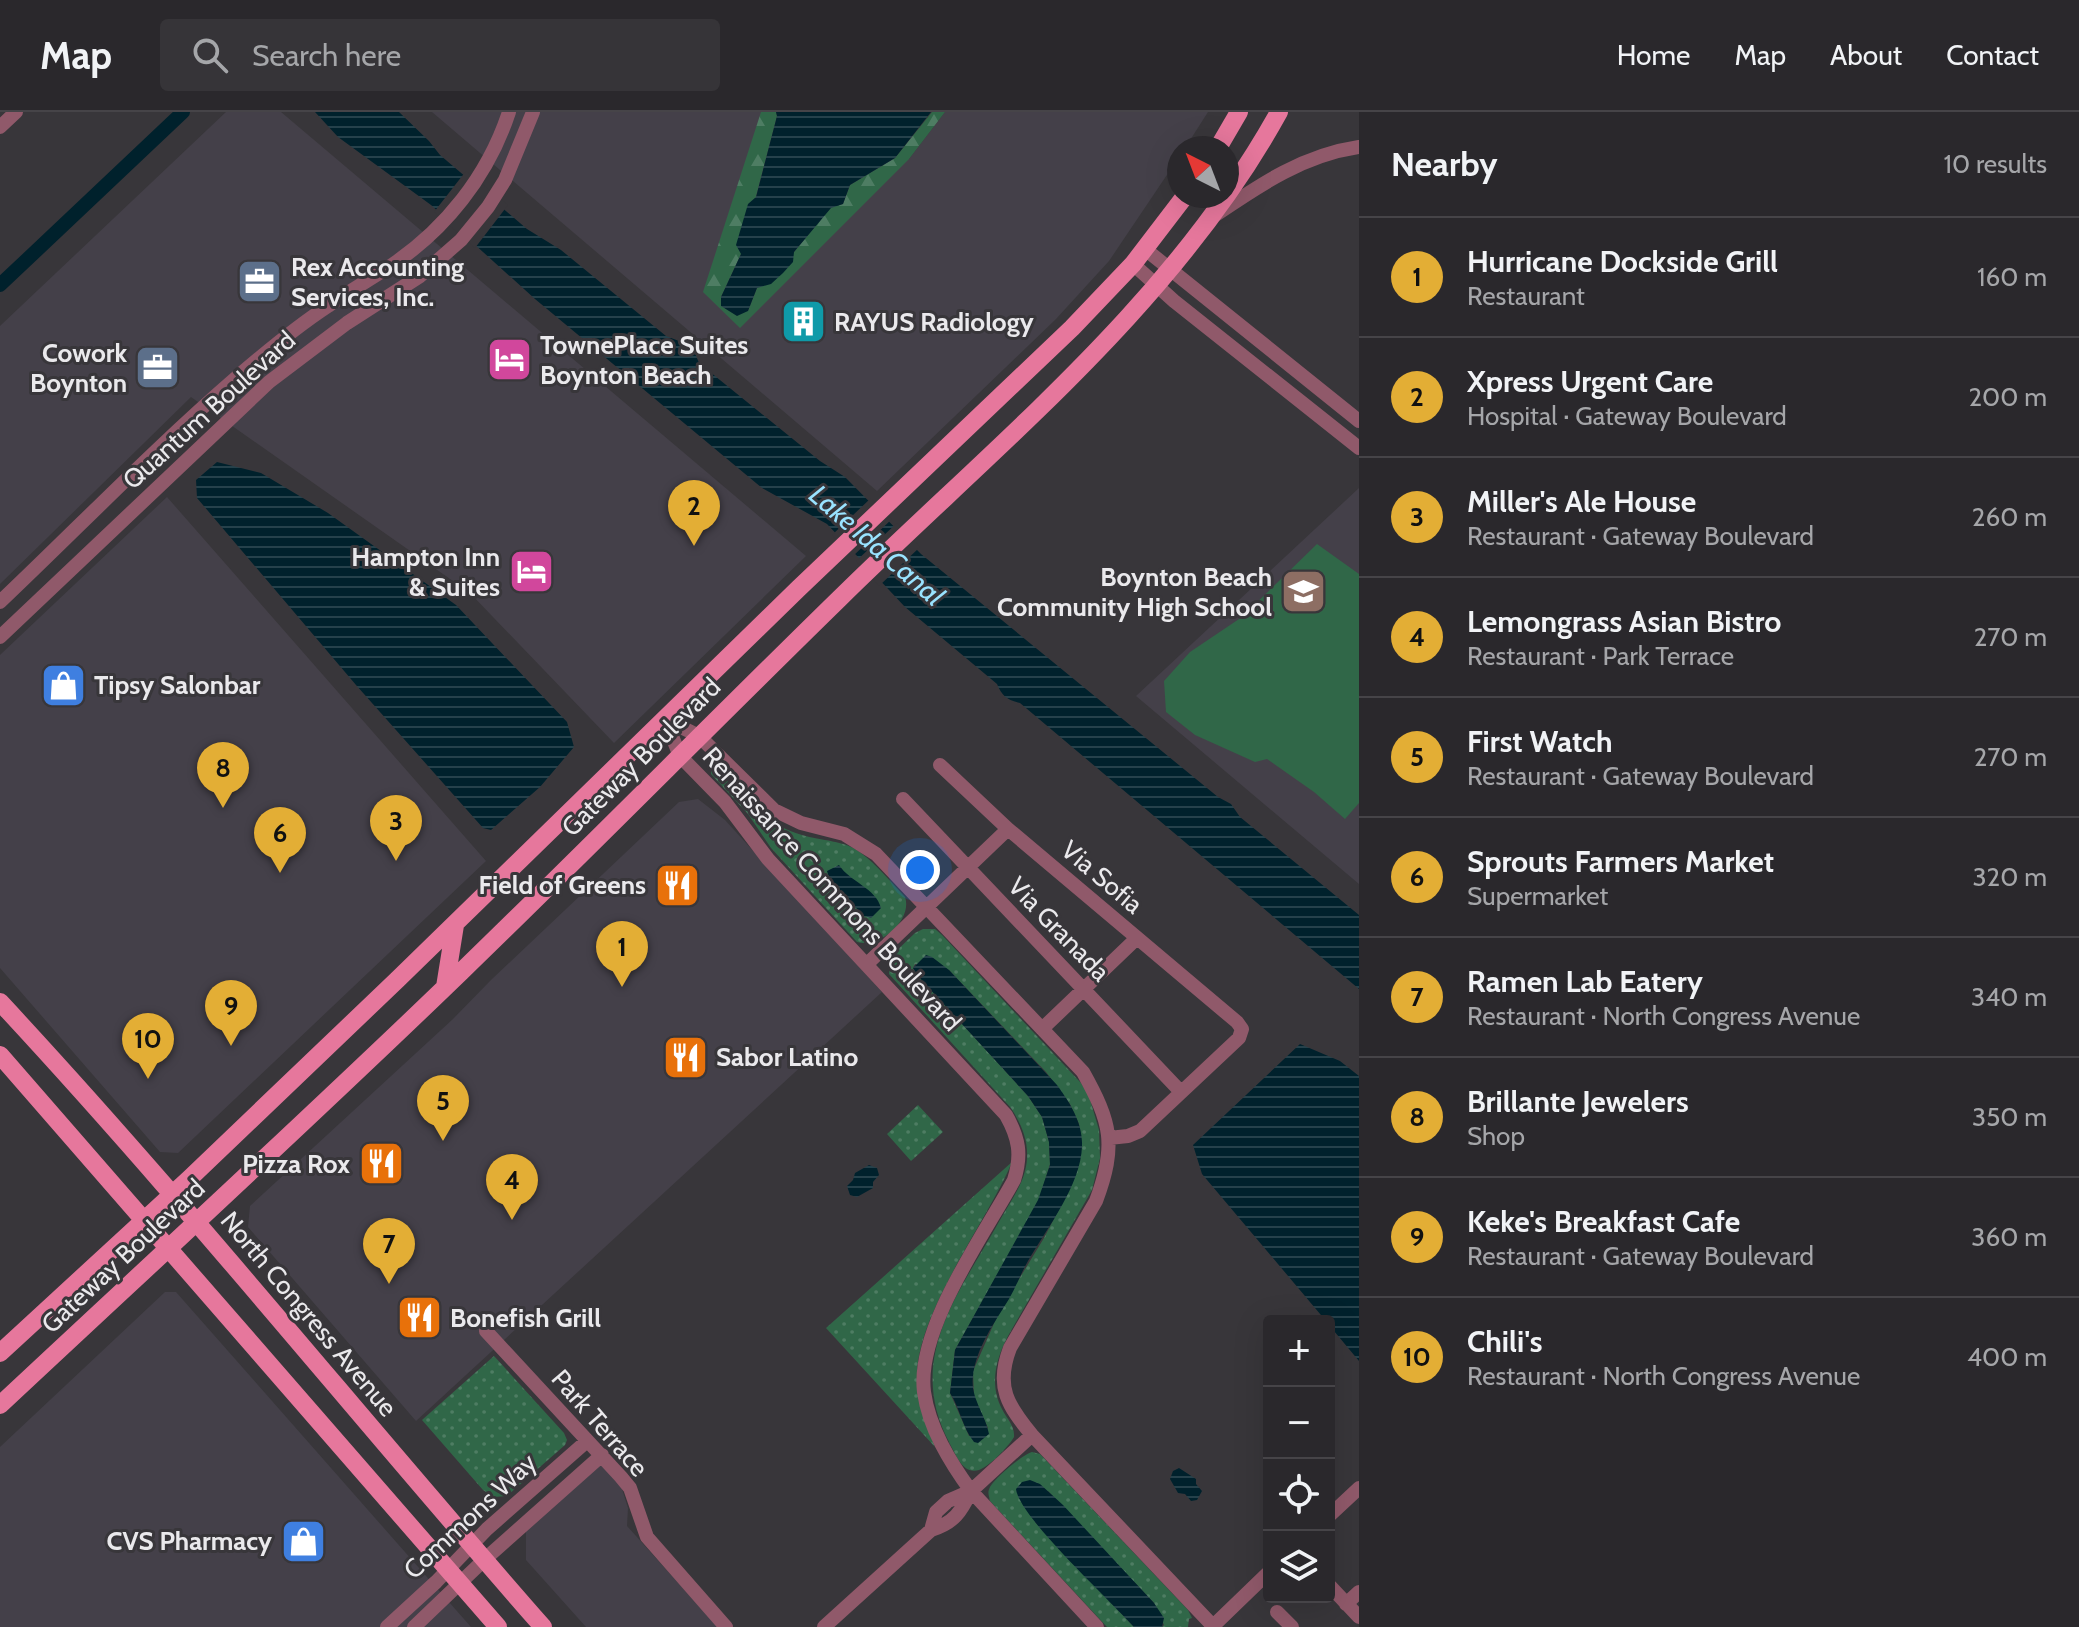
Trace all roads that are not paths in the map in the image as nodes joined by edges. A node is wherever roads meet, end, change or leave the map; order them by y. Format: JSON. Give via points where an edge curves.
{"nodes":[{"id":1,"x":16,"y":112,"type":"edge"},
{"id":2,"x":509,"y":112,"type":"edge"},
{"id":3,"x":533,"y":112,"type":"edge"},
{"id":4,"x":1239,"y":112,"type":"edge"},
{"id":5,"x":1279,"y":112,"type":"edge"},
{"id":6,"x":0,"y":127,"type":"edge"},
{"id":7,"x":1225,"y":136,"type":"edge"},
{"id":8,"x":1359,"y":147,"type":"edge"},
{"id":9,"x":1176,"y":208,"type":"edge"},
{"id":10,"x":1213,"y":217,"type":"junction"},
{"id":11,"x":1145,"y":249,"type":"junction"},
{"id":12,"x":1133,"y":264,"type":"junction"},
{"id":13,"x":1172,"y":269,"type":"junction"},
{"id":14,"x":1158,"y":286,"type":"junction"},
{"id":15,"x":1307,"y":380,"type":"junction"},
{"id":16,"x":1294,"y":398,"type":"junction"},
{"id":17,"x":1359,"y":421,"type":"edge"},
{"id":18,"x":1359,"y":448,"type":"edge"},
{"id":19,"x":0,"y":602,"type":"edge"},
{"id":20,"x":0,"y":637,"type":"edge"},
{"id":21,"x":665,"y":719,"type":"junction"},
{"id":22,"x":699,"y":736,"type":"junction"},
{"id":23,"x":680,"y":756,"type":"junction"},
{"id":24,"x":940,"y":765,"type":"dead end"},
{"id":25,"x":903,"y":799,"type":"dead end"},
{"id":26,"x":1008,"y":829,"type":"junction"},
{"id":27,"x":968,"y":868,"type":"junction"},
{"id":28,"x":928,"y":908,"type":"junction"},
{"id":29,"x":455,"y":925,"type":"junction"},
{"id":30,"x":1137,"y":938,"type":"junction"},
{"id":31,"x":867,"y":964,"type":"junction"},
{"id":32,"x":445,"y":987,"type":"junction"},
{"id":33,"x":1083,"y":989,"type":"junction"},
{"id":34,"x":0,"y":1002,"type":"edge"},
{"id":35,"x":1042,"y":1029,"type":"junction"},
{"id":36,"x":0,"y":1055,"type":"edge"},
{"id":37,"x":1181,"y":1092,"type":"junction"},
{"id":38,"x":1109,"y":1138,"type":"junction"},
{"id":39,"x":172,"y":1194,"type":"junction"},
{"id":40,"x":143,"y":1220,"type":"junction"},
{"id":41,"x":197,"y":1223,"type":"junction"},
{"id":42,"x":169,"y":1250,"type":"junction"},
{"id":43,"x":486,"y":1331,"type":"dead end"},
{"id":44,"x":0,"y":1353,"type":"edge"},
{"id":45,"x":0,"y":1405,"type":"edge"},
{"id":46,"x":1032,"y":1435,"type":"junction"},
{"id":47,"x":587,"y":1441,"type":"junction"},
{"id":48,"x":602,"y":1455,"type":"junction"},
{"id":49,"x":1359,"y":1488,"type":"edge"},
{"id":50,"x":971,"y":1491,"type":"junction"},
{"id":51,"x":1335,"y":1510,"type":"edge"},
{"id":52,"x":471,"y":1545,"type":"junction"},
{"id":53,"x":484,"y":1560,"type":"junction"},
{"id":54,"x":448,"y":1570,"type":"junction"},
{"id":55,"x":1263,"y":1578,"type":"edge"},
{"id":56,"x":461,"y":1584,"type":"junction"},
{"id":57,"x":1335,"y":1592,"type":"edge"},
{"id":58,"x":1359,"y":1592,"type":"edge"},
{"id":59,"x":1346,"y":1604,"type":"junction"},
{"id":60,"x":1277,"y":1612,"type":"dead end"},
{"id":61,"x":1359,"y":1617,"type":"edge"},
{"id":62,"x":387,"y":1627,"type":"edge"},
{"id":63,"x":414,"y":1627,"type":"edge"},
{"id":64,"x":498,"y":1627,"type":"edge"},
{"id":65,"x":543,"y":1627,"type":"edge"},
{"id":66,"x":726,"y":1627,"type":"edge"},
{"id":67,"x":824,"y":1627,"type":"edge"},
{"id":68,"x":1097,"y":1627,"type":"edge"},
{"id":69,"x":1213,"y":1627,"type":"edge"},
{"id":70,"x":1292,"y":1627,"type":"edge"}],
"edges":[{"from":1,"to":6,"type":"street"},
{"from":2,"to":19,"type":"street","name":"Quantum Boulevard","via":[[486,165],[433,232],[245,370]]},
{"from":3,"to":20,"type":"street","name":"Quantum Boulevard","via":[[505,180],[452,248],[269,382]]},
{"from":4,"to":7,"type":"main road"},
{"from":5,"to":10,"type":"main road","name":"Gateway Boulevard"},
{"from":8,"to":10,"type":"street","via":[[1286,170]]},
{"from":9,"to":11,"type":"main road","name":"Gateway Boulevard"},
{"from":10,"to":13,"type":"main road","name":"Gateway Boulevard"},
{"from":11,"to":12,"type":"main road","name":"Gateway Boulevard"},
{"from":11,"to":13,"type":"street"},
{"from":12,"to":14,"type":"street"},
{"from":12,"to":21,"type":"main road","name":"Gateway Boulevard"},
{"from":13,"to":14,"type":"main road","name":"Gateway Boulevard"},
{"from":13,"to":15,"type":"street"},
{"from":14,"to":16,"type":"street"},
{"from":14,"to":22,"type":"main road","name":"Gateway Boulevard"},
{"from":15,"to":16,"type":"street"},
{"from":15,"to":17,"type":"street"},
{"from":16,"to":18,"type":"street"},
{"from":21,"to":22,"type":"street","name":"Renaissance Commons Boulevard"},
{"from":21,"to":23,"type":"street","name":"Renaissance Commons Boulevard"},
{"from":21,"to":29,"type":"main road","name":"Gateway Boulevard"},
{"from":22,"to":23,"type":"main road","name":"Gateway Boulevard"},
{"from":22,"to":28,"type":"street","name":"Renaissance Commons Boulevard","via":[[774,810],[859,842]]},
{"from":23,"to":31,"type":"street","name":"Renaissance Commons Boulevard"},
{"from":23,"to":32,"type":"main road","name":"Gateway Boulevard"},
{"from":24,"to":26,"type":"street","name":"Via Sofia"},
{"from":25,"to":27,"type":"street","name":"Via Granada"},
{"from":26,"to":27,"type":"street"},
{"from":26,"to":30,"type":"street","name":"Via Sofia"},
{"from":27,"to":28,"type":"street"},
{"from":27,"to":33,"type":"street","name":"Via Granada"},
{"from":28,"to":31,"type":"street"},
{"from":28,"to":35,"type":"street","name":"Renaissance Commons Boulevard"},
{"from":29,"to":32,"type":"main road"},
{"from":29,"to":39,"type":"main road","name":"Gateway Boulevard"},
{"from":30,"to":33,"type":"street"},
{"from":30,"to":37,"type":"street","name":"Via Sofia","via":[[1242,1029],[1239,1038]]},
{"from":31,"to":50,"type":"street","name":"Renaissance Commons Boulevard","via":[[1006,1115],[1019,1144],[1014,1180],[938,1316],[925,1361],[924,1391],[934,1429]]},
{"from":32,"to":41,"type":"main road","name":"Gateway Boulevard"},
{"from":33,"to":35,"type":"street"},
{"from":33,"to":37,"type":"street","name":"Via Granada"},
{"from":34,"to":39,"type":"main road","name":"North Congress Avenue"},
{"from":35,"to":38,"type":"street","name":"Renaissance Commons Boulevard","via":[[1083,1072],[1102,1106]]},
{"from":36,"to":40,"type":"main road"},
{"from":37,"to":38,"type":"street","via":[[1140,1131]]},
{"from":38,"to":46,"type":"street","name":"Renaissance Commons Boulevard","via":[[1096,1201],[1006,1360],[1005,1394]]},
{"from":39,"to":40,"type":"main road","name":"Gateway Boulevard"},
{"from":39,"to":41,"type":"main road","name":"North Congress Avenue"},
{"from":40,"to":42,"type":"main road"},
{"from":40,"to":44,"type":"main road","name":"Gateway Boulevard"},
{"from":41,"to":42,"type":"main road","name":"Gateway Boulevard"},
{"from":41,"to":52,"type":"main road","name":"North Congress Avenue"},
{"from":42,"to":45,"type":"main road","name":"Gateway Boulevard"},
{"from":42,"to":54,"type":"main road"},
{"from":43,"to":47,"type":"street","name":"Park Terrace"},
{"from":46,"to":50,"type":"street"},
{"from":46,"to":69,"type":"street","name":"Renaissance Commons Boulevard"},
{"from":47,"to":48,"type":"street","name":"Park Terrace"},
{"from":47,"to":52,"type":"street","name":"Commons Way"},
{"from":48,"to":53,"type":"street","name":"Commons Way"},
{"from":48,"to":66,"type":"street","name":"Park Terrace","via":[[630,1488],[647,1537]]},
{"from":49,"to":51,"type":"street"},
{"from":50,"to":67,"type":"street","via":[[936,1512],[931,1530]]},
{"from":50,"to":68,"type":"street","name":"Renaissance Commons Boulevard"},
{"from":52,"to":53,"type":"main road","name":"North Congress Avenue"},
{"from":52,"to":54,"type":"street","name":"Commons Way"},
{"from":53,"to":56,"type":"street","name":"Commons Way"},
{"from":53,"to":65,"type":"main road","name":"North Congress Avenue"},
{"from":54,"to":56,"type":"main road"},
{"from":54,"to":62,"type":"street","name":"Commons Way"},
{"from":55,"to":69,"type":"street"},
{"from":56,"to":63,"type":"street","name":"Commons Way"},
{"from":56,"to":64,"type":"main road"},
{"from":57,"to":59,"type":"street"},
{"from":58,"to":59,"type":"street"},
{"from":59,"to":61,"type":"street"},
{"from":60,"to":70,"type":"street"}]}
